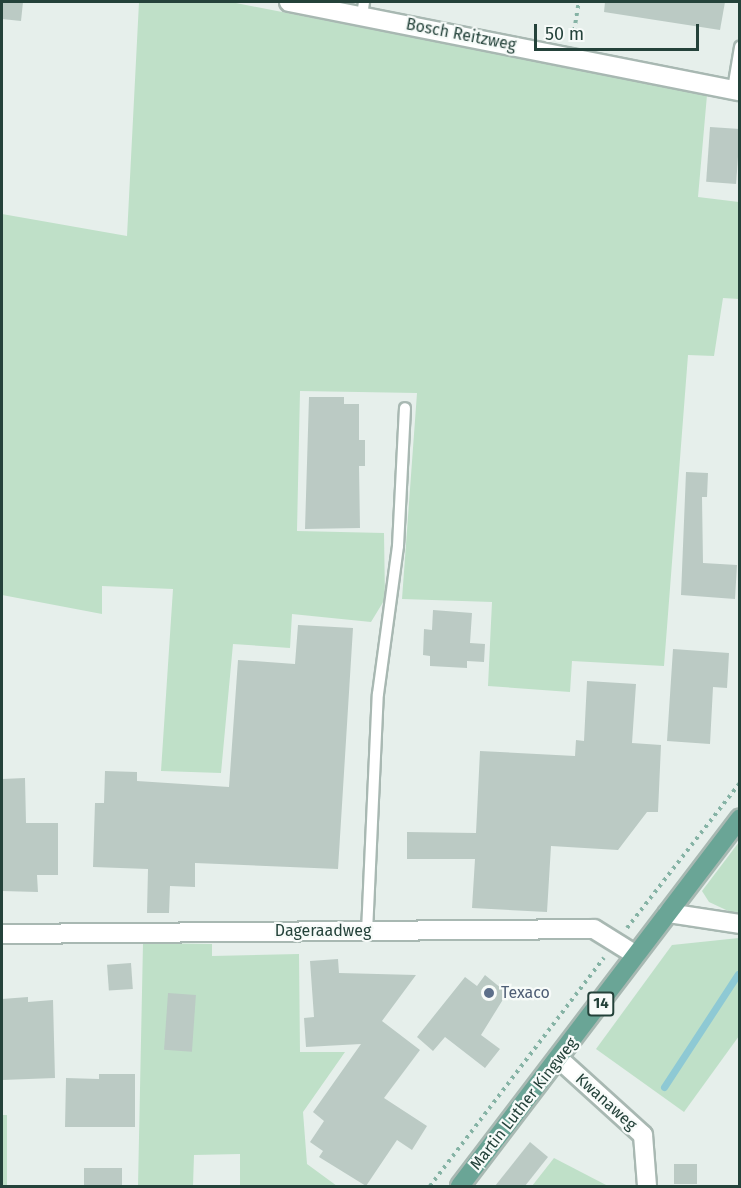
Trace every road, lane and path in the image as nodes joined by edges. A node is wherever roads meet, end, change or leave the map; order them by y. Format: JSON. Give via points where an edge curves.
{"nodes":[{"id":1,"x":288,"y":2,"type":"edge"},
{"id":2,"x":579,"y":2,"type":"edge"},
{"id":3,"x":363,"y":8,"type":"edge"},
{"id":4,"x":740,"y":47,"type":"edge"},
{"id":5,"x":570,"y":57,"type":"junction"},
{"id":6,"x":736,"y":90,"type":"edge"},
{"id":7,"x":405,"y":408,"type":"dead end"},
{"id":8,"x":740,"y":783,"type":"edge"},
{"id":9,"x":740,"y":819,"type":"edge"},
{"id":10,"x":668,"y":913,"type":"junction"},
{"id":11,"x":740,"y":924,"type":"edge"},
{"id":12,"x":367,"y":932,"type":"junction"},
{"id":13,"x":2,"y":934,"type":"edge"},
{"id":14,"x":617,"y":941,"type":"junction"},
{"id":15,"x":636,"y":955,"type":"junction"},
{"id":16,"x":558,"y":1058,"type":"junction"},
{"id":17,"x":430,"y":1186,"type":"edge"},
{"id":18,"x":460,"y":1186,"type":"edge"},
{"id":19,"x":646,"y":1186,"type":"edge"}],
"edges":[{"from":1,"to":3,"type":"street","name":"Bosch Reitzweg"},
{"from":2,"to":5,"type":"path"},
{"from":3,"to":5,"type":"street","name":"Bosch Reitzweg"},
{"from":4,"to":6,"type":"lane"},
{"from":5,"to":6,"type":"street","name":"Bosch Reitzweg"},
{"from":7,"to":12,"type":"lane","via":[[398,546],[378,694]]},
{"from":8,"to":14,"type":"path"},
{"from":9,"to":10,"type":"main road","name":"Martin Luther Kingweg","number":"14"},
{"from":10,"to":11,"type":"street"},
{"from":10,"to":15,"type":"main road","name":"Martin Luther Kingweg","number":"14"},
{"from":12,"to":13,"type":"street","name":"Dageraadweg"},
{"from":12,"to":14,"type":"street","name":"Dageraadweg","via":[[594,929]]},
{"from":14,"to":15,"type":"street","name":"Dageraadweg"},
{"from":14,"to":17,"type":"path"},
{"from":15,"to":16,"type":"main road","name":"Martin Luther Kingweg","number":"14"},
{"from":16,"to":18,"type":"main road","name":"Martin Luther Kingweg","number":"14"},
{"from":16,"to":19,"type":"street","name":"Kwanaweg","via":[[643,1135]]}]}
